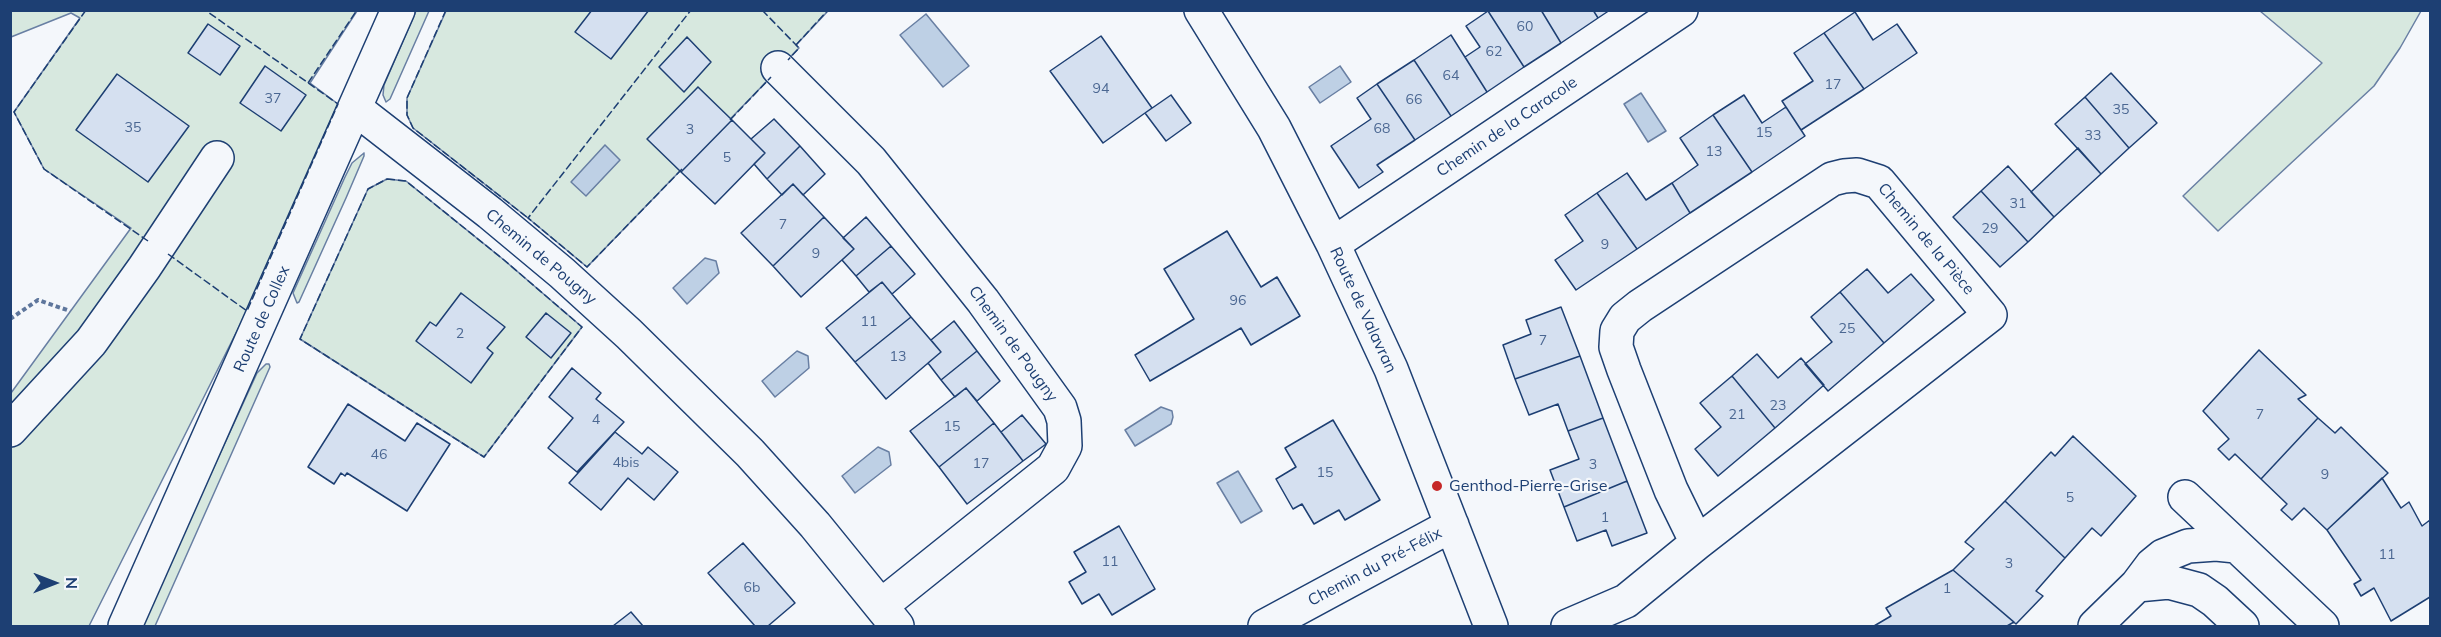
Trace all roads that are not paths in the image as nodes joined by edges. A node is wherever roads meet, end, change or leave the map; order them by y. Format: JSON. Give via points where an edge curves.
{"nodes":[{"id":1,"x":398,"y":10,"type":"edge"},
{"id":2,"x":1201,"y":10,"type":"edge"},
{"id":3,"x":1681,"y":10,"type":"edge"},
{"id":4,"x":778,"y":68,"type":"dead end"},
{"id":5,"x":356,"y":109,"type":"junction"},
{"id":6,"x":217,"y":158,"type":"dead end"},
{"id":7,"x":1333,"y":244,"type":"junction"},
{"id":8,"x":10,"y":430,"type":"edge"},
{"id":9,"x":2185,"y":497,"type":"dead end"},
{"id":10,"x":1452,"y":525,"type":"junction"},
{"id":11,"x":1697,"y":543,"type":"junction"},
{"id":12,"x":2236,"y":546,"type":"junction"},
{"id":13,"x":2129,"y":592,"type":"junction"},
{"id":14,"x":890,"y":616,"type":"edge"},
{"id":15,"x":125,"y":627,"type":"edge"},
{"id":16,"x":1265,"y":627,"type":"edge"},
{"id":17,"x":1491,"y":627,"type":"edge"},
{"id":18,"x":1568,"y":627,"type":"edge"},
{"id":19,"x":2095,"y":627,"type":"edge"},
{"id":20,"x":2241,"y":627,"type":"edge"},
{"id":21,"x":2322,"y":627,"type":"edge"}],
"edges":[{"from":1,"to":5,"type":"street","name":"Route de Collex"},
{"from":2,"to":7,"type":"street","name":"Route de Valavran","via":[[1274,128]]},
{"from":3,"to":7,"type":"street","name":"Chemin de la Caracole"},
{"from":4,"to":14,"type":"street","name":"Chemin de Pougny","via":[[871,161],[983,301],[1059,408],[1064,421],[1065,446],[1053,468]]},
{"from":5,"to":14,"type":"street","name":"Chemin de Pougny","via":[[508,228],[629,334],[750,453]]},
{"from":5,"to":15,"type":"street","name":"Route de Collex"},
{"from":6,"to":8,"type":"street","via":[[91,342]]},
{"from":7,"to":10,"type":"street","name":"Route de Valavran","via":[[1391,369]]},
{"from":9,"to":12,"type":"street"},
{"from":10,"to":16,"type":"street","name":"Chemin du Pré-Félix"},
{"from":10,"to":17,"type":"street","name":"Route de Valavran"},
{"from":11,"to":11,"type":"street","name":"Chemin de la Pièce","via":[[1990,315],[1879,182],[1857,175],[1832,179],[1640,306],[1617,331],[1624,370],[1671,490]]},
{"from":11,"to":18,"type":"street","name":"Chemin de la Pièce","via":[[1626,602]]},
{"from":12,"to":13,"type":"street","via":[[2200,545],[2175,550],[2152,565]]},
{"from":12,"to":21,"type":"street"},
{"from":13,"to":19,"type":"street"},
{"from":13,"to":20,"type":"street","via":[[2169,582],[2199,590]]}]}
